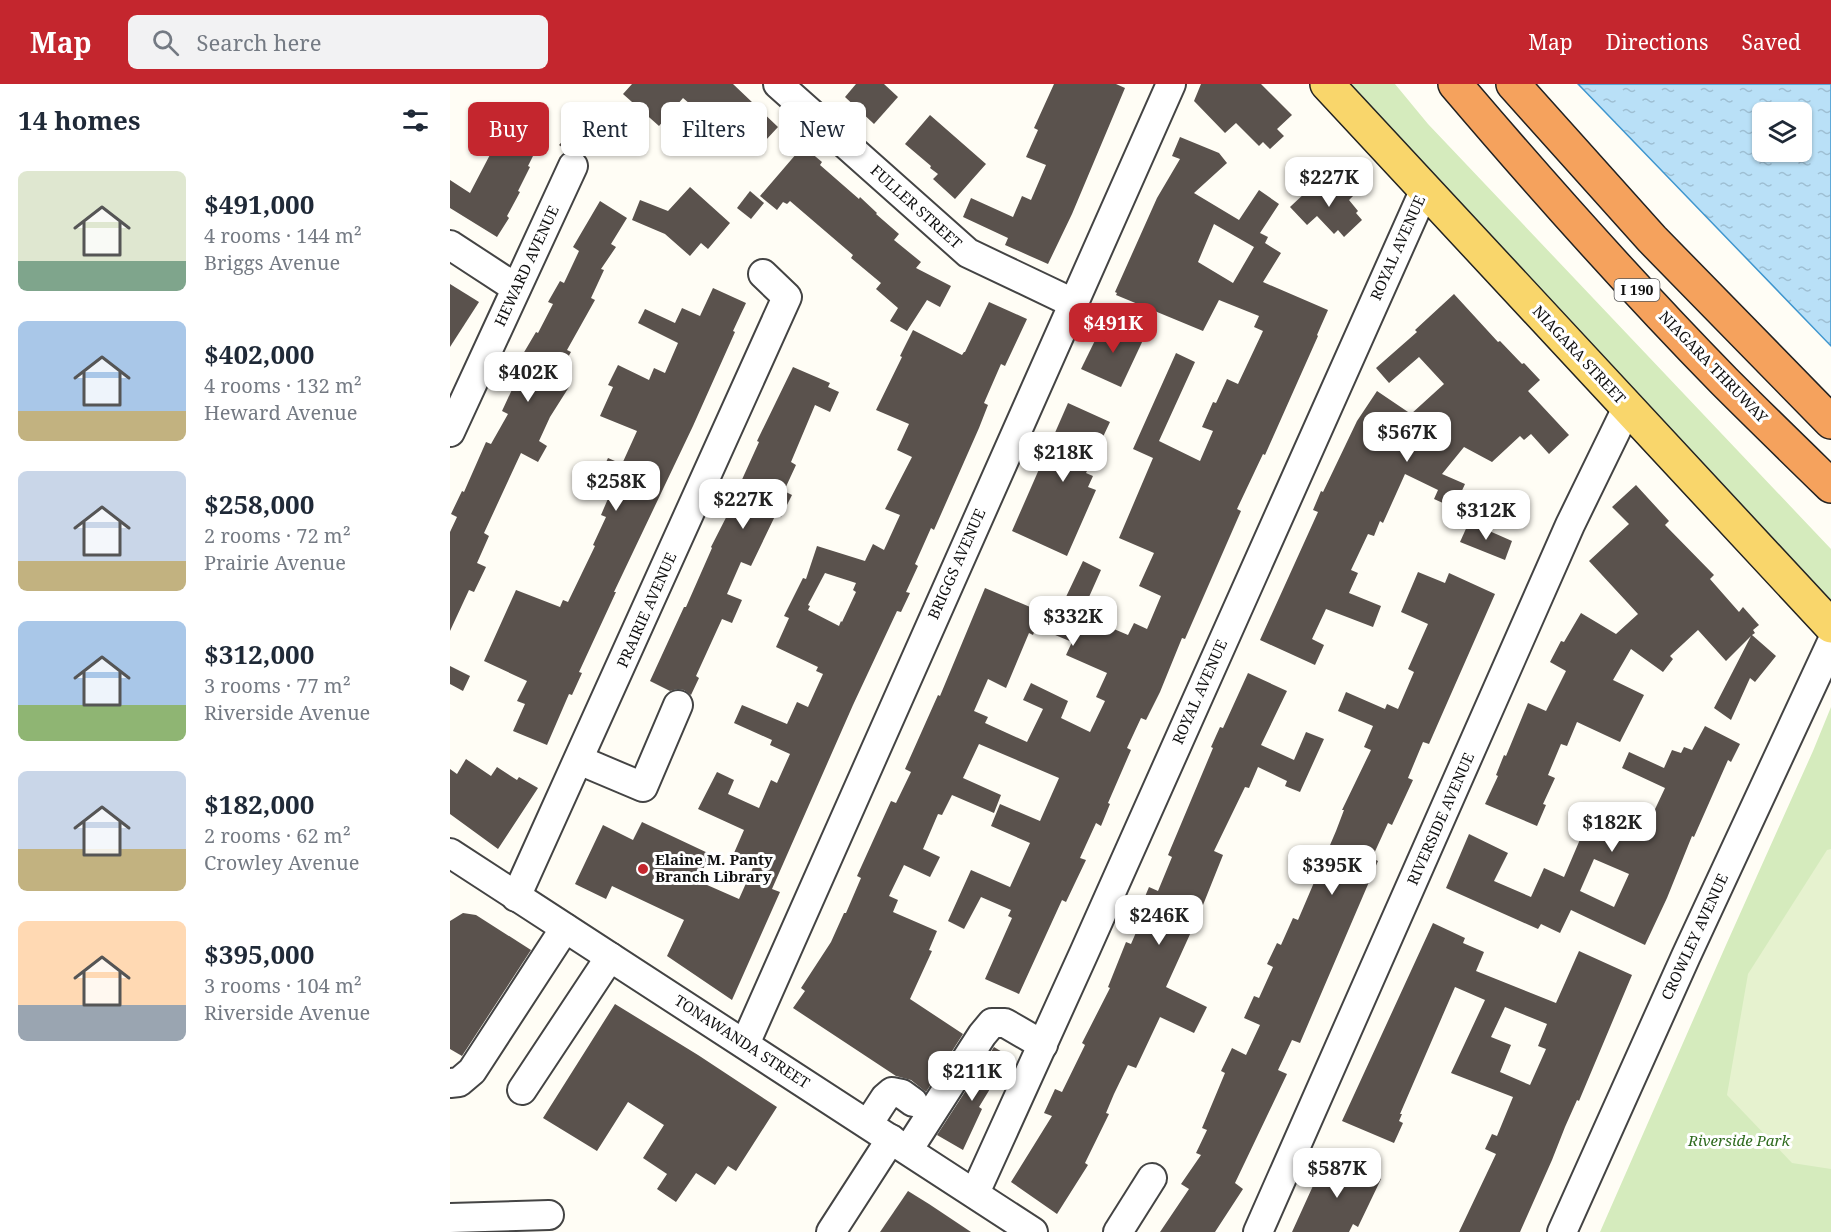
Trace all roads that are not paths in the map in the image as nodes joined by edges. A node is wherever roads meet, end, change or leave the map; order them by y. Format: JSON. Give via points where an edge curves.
{"nodes":[{"id":1,"x":778,"y":84,"type":"edge"},
{"id":2,"x":1171,"y":84,"type":"edge"},
{"id":3,"x":1327,"y":84,"type":"edge"},
{"id":4,"x":1455,"y":84,"type":"edge"},
{"id":5,"x":1513,"y":84,"type":"edge"},
{"id":6,"x":573,"y":166,"type":"dead end"},
{"id":7,"x":1425,"y":189,"type":"junction"},
{"id":8,"x":450,"y":245,"type":"edge"},
{"id":9,"x":763,"y":274,"type":"dead end"},
{"id":10,"x":516,"y":288,"type":"junction"},
{"id":11,"x":1073,"y":303,"type":"junction"},
{"id":12,"x":1627,"y":408,"type":"junction"},
{"id":13,"x":1831,"y":422,"type":"edge"},
{"id":14,"x":450,"y":432,"type":"edge"},
{"id":15,"x":1831,"y":486,"type":"edge"},
{"id":16,"x":1831,"y":626,"type":"edge"},
{"id":17,"x":1831,"y":644,"type":"edge"},
{"id":18,"x":678,"y":705,"type":"dead end"},
{"id":19,"x":579,"y":760,"type":"junction"},
{"id":20,"x":451,"y":855,"type":"edge"},
{"id":21,"x":516,"y":897,"type":"junction"},
{"id":22,"x":565,"y":928,"type":"junction"},
{"id":23,"x":610,"y":957,"type":"junction"},
{"id":24,"x":745,"y":1044,"type":"junction"},
{"id":25,"x":1042,"y":1045,"type":"junction"},
{"id":26,"x":458,"y":1070,"type":"edge"},
{"id":27,"x":522,"y":1090,"type":"dead end"},
{"id":28,"x":923,"y":1108,"type":"junction"},
{"id":29,"x":868,"y":1124,"type":"junction"},
{"id":30,"x":900,"y":1144,"type":"junction"},
{"id":31,"x":1152,"y":1178,"type":"dead end"},
{"id":32,"x":975,"y":1193,"type":"junction"},
{"id":33,"x":450,"y":1218,"type":"edge"},
{"id":34,"x":536,"y":1221,"type":"edge"},
{"id":35,"x":1005,"y":1224,"type":"edge"},
{"id":36,"x":831,"y":1232,"type":"edge"},
{"id":37,"x":1033,"y":1232,"type":"edge"},
{"id":38,"x":1118,"y":1232,"type":"edge"},
{"id":39,"x":1258,"y":1232,"type":"edge"},
{"id":40,"x":1562,"y":1232,"type":"edge"}],
"edges":[{"from":1,"to":11,"type":"street","name":"FULLER STREET","via":[[968,253]]},
{"from":2,"to":11,"type":"street","name":"BRIGGS AVENUE"},
{"from":3,"to":7,"type":"main road","name":"NIAGARA STREET"},
{"from":4,"to":15,"type":"highway","name":"NIAGARA THRUWAY","number":"I 190","via":[[1625,277]]},
{"from":5,"to":13,"type":"highway","via":[[1652,239]]},
{"from":6,"to":10,"type":"street","name":"HEWARD AVENUE"},
{"from":7,"to":12,"type":"main road","name":"NIAGARA STREET"},
{"from":7,"to":25,"type":"street","name":"ROYAL AVENUE"},
{"from":8,"to":10,"type":"street"},
{"from":9,"to":19,"type":"street","name":"PRAIRIE AVENUE","via":[[787,297]]},
{"from":10,"to":14,"type":"street","name":"HEWARD AVENUE"},
{"from":11,"to":24,"type":"street","name":"BRIGGS AVENUE"},
{"from":12,"to":16,"type":"main road","name":"NIAGARA STREET"},
{"from":12,"to":39,"type":"street","name":"RIVERSIDE AVENUE","via":[[1570,525]]},
{"from":17,"to":40,"type":"street","name":"CROWLEY AVENUE"},
{"from":18,"to":19,"type":"street","via":[[643,787]]},
{"from":19,"to":21,"type":"street","name":"PRAIRIE AVENUE"},
{"from":20,"to":21,"type":"street","name":"TONAWANDA STREET"},
{"from":21,"to":22,"type":"street","name":"TONAWANDA STREET"},
{"from":22,"to":23,"type":"street","name":"TONAWANDA STREET"},
{"from":22,"to":26,"type":"street"},
{"from":23,"to":24,"type":"street","name":"TONAWANDA STREET"},
{"from":23,"to":27,"type":"street"},
{"from":24,"to":29,"type":"street","name":"TONAWANDA STREET"},
{"from":25,"to":28,"type":"street","via":[[1005,1023],[992,1023]]},
{"from":25,"to":32,"type":"street","name":"ROYAL AVENUE"},
{"from":28,"to":29,"type":"street","via":[[892,1092]]},
{"from":28,"to":30,"type":"street"},
{"from":29,"to":30,"type":"street","name":"TONAWANDA STREET"},
{"from":30,"to":32,"type":"street","name":"TONAWANDA STREET"},
{"from":30,"to":36,"type":"street"},
{"from":31,"to":38,"type":"street"},
{"from":32,"to":35,"type":"street","name":"TONAWANDA STREET"},
{"from":33,"to":34,"type":"street"},
{"from":35,"to":37,"type":"street","name":"TONAWANDA STREET"}]}
